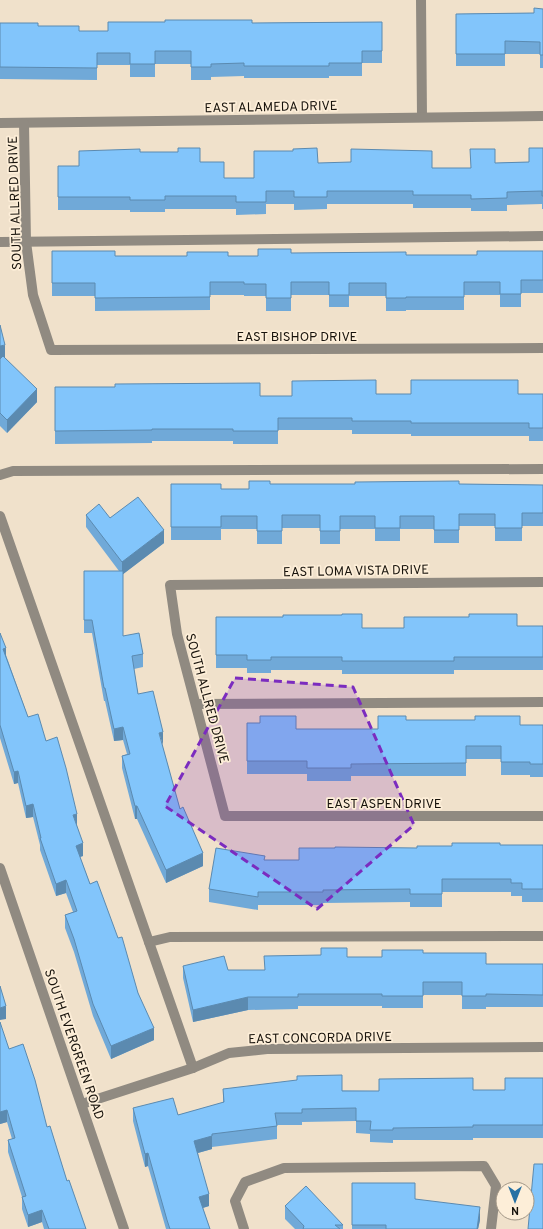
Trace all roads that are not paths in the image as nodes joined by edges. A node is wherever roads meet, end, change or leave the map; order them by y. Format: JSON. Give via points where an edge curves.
{"nodes":[{"id":1,"x":421,"y":0,"type":"edge"},
{"id":2,"x":543,"y":116,"type":"edge"},
{"id":3,"x":422,"y":117,"type":"junction"},
{"id":4,"x":0,"y":123,"type":"edge"},
{"id":5,"x":24,"y":123,"type":"junction"},
{"id":6,"x":543,"y":236,"type":"edge"},
{"id":7,"x":0,"y":242,"type":"edge"},
{"id":8,"x":26,"y":242,"type":"junction"},
{"id":9,"x":543,"y":348,"type":"edge"},
{"id":10,"x":51,"y":350,"type":"joint"},
{"id":11,"x":543,"y":469,"type":"edge"},
{"id":12,"x":0,"y":475,"type":"edge"},
{"id":13,"x":0,"y":516,"type":"edge"},
{"id":14,"x":543,"y":582,"type":"edge"},
{"id":15,"x":170,"y":585,"type":"joint"},
{"id":16,"x":543,"y":702,"type":"edge"},
{"id":17,"x":196,"y":704,"type":"junction"},
{"id":18,"x":225,"y":816,"type":"joint"},
{"id":19,"x":543,"y":816,"type":"edge"},
{"id":20,"x":0,"y":868,"type":"edge"},
{"id":21,"x":543,"y":936,"type":"edge"},
{"id":22,"x":150,"y":942,"type":"junction"},
{"id":23,"x":543,"y":1047,"type":"edge"},
{"id":24,"x":193,"y":1068,"type":"junction"},
{"id":25,"x":82,"y":1104,"type":"junction"},
{"id":26,"x":124,"y":1229,"type":"edge"},
{"id":27,"x":244,"y":1229,"type":"edge"},
{"id":28,"x":491,"y":1229,"type":"edge"}],
"edges":[{"from":1,"to":3,"type":"street"},
{"from":2,"to":3,"type":"street","name":"EAST ALAMEDA DRIVE"},
{"from":3,"to":5,"type":"street","name":"EAST ALAMEDA DRIVE"},
{"from":4,"to":5,"type":"street","name":"EAST ALAMEDA DRIVE"},
{"from":5,"to":8,"type":"street","name":"SOUTH ALLRED DRIVE"},
{"from":6,"to":8,"type":"street"},
{"from":7,"to":8,"type":"street"},
{"from":8,"to":10,"type":"street","name":"SOUTH ALLRED DRIVE","via":[[33,295]]},
{"from":9,"to":10,"type":"street","name":"EAST BISHOP DRIVE"},
{"from":11,"to":12,"type":"street","via":[[13,471]]},
{"from":13,"to":22,"type":"street"},
{"from":14,"to":15,"type":"street","name":"EAST LOMA VISTA DRIVE"},
{"from":15,"to":17,"type":"street","name":"SOUTH ALLRED DRIVE","via":[[178,634]]},
{"from":16,"to":17,"type":"street"},
{"from":17,"to":18,"type":"street","name":"SOUTH ALLRED DRIVE"},
{"from":18,"to":19,"type":"street","name":"EAST ASPEN DRIVE"},
{"from":20,"to":25,"type":"street","name":"SOUTH EVERGREEN ROAD"},
{"from":21,"to":22,"type":"street","via":[[170,936]]},
{"from":22,"to":24,"type":"street"},
{"from":23,"to":24,"type":"street","name":"EAST CONCORDA DRIVE","via":[[267,1049],[230,1053]]},
{"from":24,"to":25,"type":"street","name":"EAST CONCORDA DRIVE"},
{"from":25,"to":26,"type":"street","name":"SOUTH EVERGREEN ROAD"},
{"from":27,"to":28,"type":"street","via":[[235,1201],[245,1182],[284,1168],[484,1166],[496,1186]]}]}
